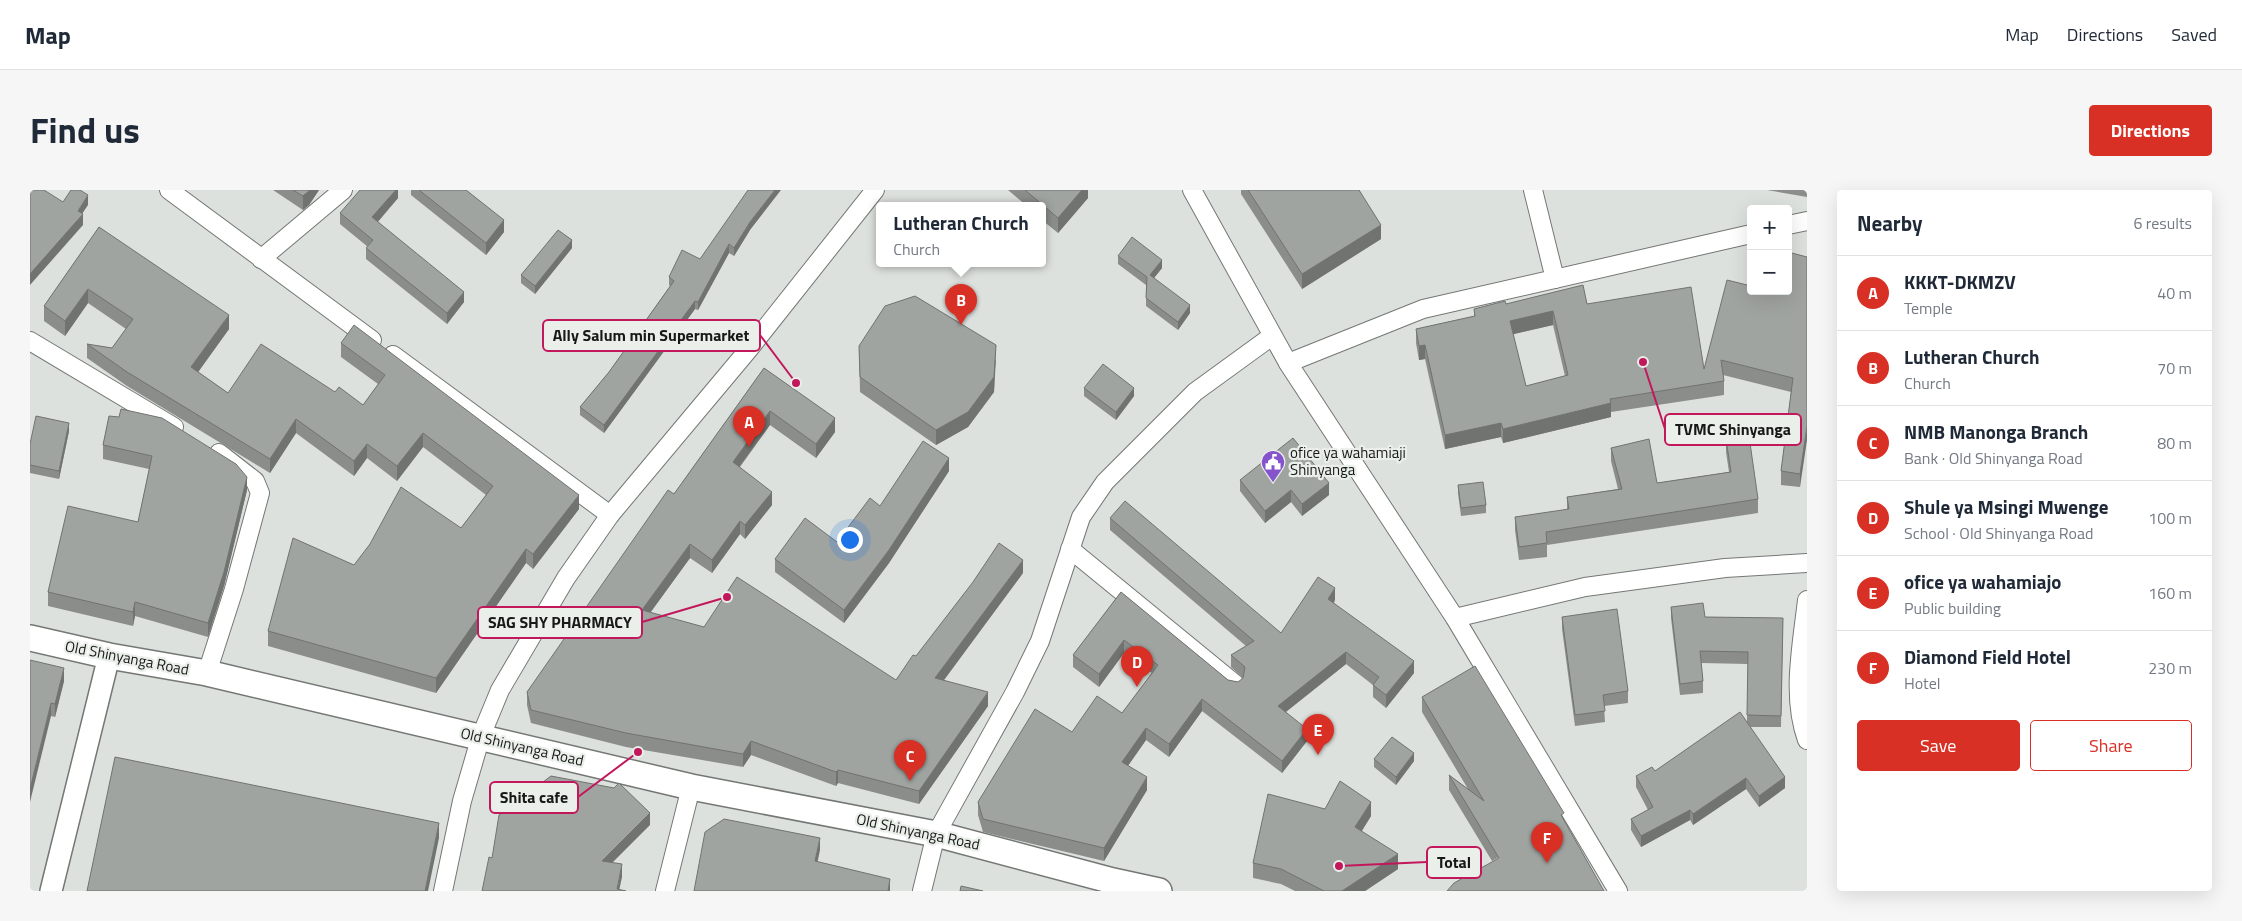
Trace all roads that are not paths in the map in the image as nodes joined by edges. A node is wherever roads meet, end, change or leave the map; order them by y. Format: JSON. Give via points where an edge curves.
{"nodes":[{"id":1,"x":169,"y":190,"type":"edge"},
{"id":2,"x":343,"y":190,"type":"edge"},
{"id":3,"x":875,"y":190,"type":"edge"},
{"id":4,"x":1533,"y":190,"type":"edge"},
{"id":5,"x":1195,"y":192,"type":"edge"},
{"id":6,"x":1807,"y":221,"type":"edge"},
{"id":7,"x":1792,"y":224,"type":"edge"},
{"id":8,"x":1747,"y":235,"type":"edge"},
{"id":9,"x":261,"y":259,"type":"junction"},
{"id":10,"x":1555,"y":279,"type":"junction"},
{"id":11,"x":1272,"y":336,"type":"junction"},
{"id":12,"x":30,"y":341,"type":"edge"},
{"id":13,"x":1288,"y":363,"type":"junction"},
{"id":14,"x":610,"y":515,"type":"junction"},
{"id":15,"x":1070,"y":549,"type":"junction"},
{"id":16,"x":1807,"y":563,"type":"edge"},
{"id":17,"x":1807,"y":600,"type":"edge"},
{"id":18,"x":1455,"y":618,"type":"junction"},
{"id":19,"x":30,"y":638,"type":"edge"},
{"id":20,"x":109,"y":656,"type":"junction"},
{"id":21,"x":207,"y":673,"type":"junction"},
{"id":22,"x":1235,"y":684,"type":"edge"},
{"id":23,"x":480,"y":736,"type":"junction"},
{"id":24,"x":1807,"y":740,"type":"edge"},
{"id":25,"x":691,"y":787,"type":"junction"},
{"id":26,"x":936,"y":834,"type":"junction"},
{"id":27,"x":51,"y":891,"type":"edge"},
{"id":28,"x":444,"y":891,"type":"edge"},
{"id":29,"x":665,"y":891,"type":"edge"},
{"id":30,"x":922,"y":891,"type":"edge"},
{"id":31,"x":1159,"y":891,"type":"edge"},
{"id":32,"x":1618,"y":891,"type":"edge"}],
"edges":[{"from":1,"to":9,"type":"street"},
{"from":2,"to":9,"type":"street"},
{"from":3,"to":14,"type":"street","via":[[749,349]]},
{"from":4,"to":10,"type":"street"},
{"from":5,"to":11,"type":"street"},
{"from":6,"to":7,"type":"street"},
{"from":8,"to":10,"type":"street"},
{"from":9,"to":14,"type":"street"},
{"from":10,"to":13,"type":"street","via":[[1423,309]]},
{"from":11,"to":13,"type":"street"},
{"from":11,"to":15,"type":"street","via":[[1195,392],[1105,482],[1081,517]]},
{"from":12,"to":21,"type":"street","via":[[199,441],[243,469],[255,481],[260,493]]},
{"from":13,"to":18,"type":"street"},
{"from":14,"to":23,"type":"street","via":[[566,578],[500,690]]},
{"from":15,"to":22,"type":"street"},
{"from":15,"to":26,"type":"street","via":[[1040,641]]},
{"from":16,"to":18,"type":"street","via":[[1725,568],[1585,587]]},
{"from":17,"to":24,"type":"street","via":[[1799,669],[1799,703]]},
{"from":18,"to":32,"type":"street"},
{"from":19,"to":20,"type":"main road","name":"Old Shinyanga Road"},
{"from":20,"to":21,"type":"main road","name":"Old Shinyanga Road"},
{"from":20,"to":27,"type":"street"},
{"from":21,"to":23,"type":"main road","name":"Old Shinyanga Road"},
{"from":23,"to":25,"type":"main road","name":"Old Shinyanga Road"},
{"from":23,"to":28,"type":"street","via":[[462,801]]},
{"from":25,"to":26,"type":"main road","name":"Old Shinyanga Road"},
{"from":25,"to":29,"type":"street"},
{"from":26,"to":30,"type":"street"},
{"from":26,"to":31,"type":"main road","name":"Old Shinyanga Road"}]}
